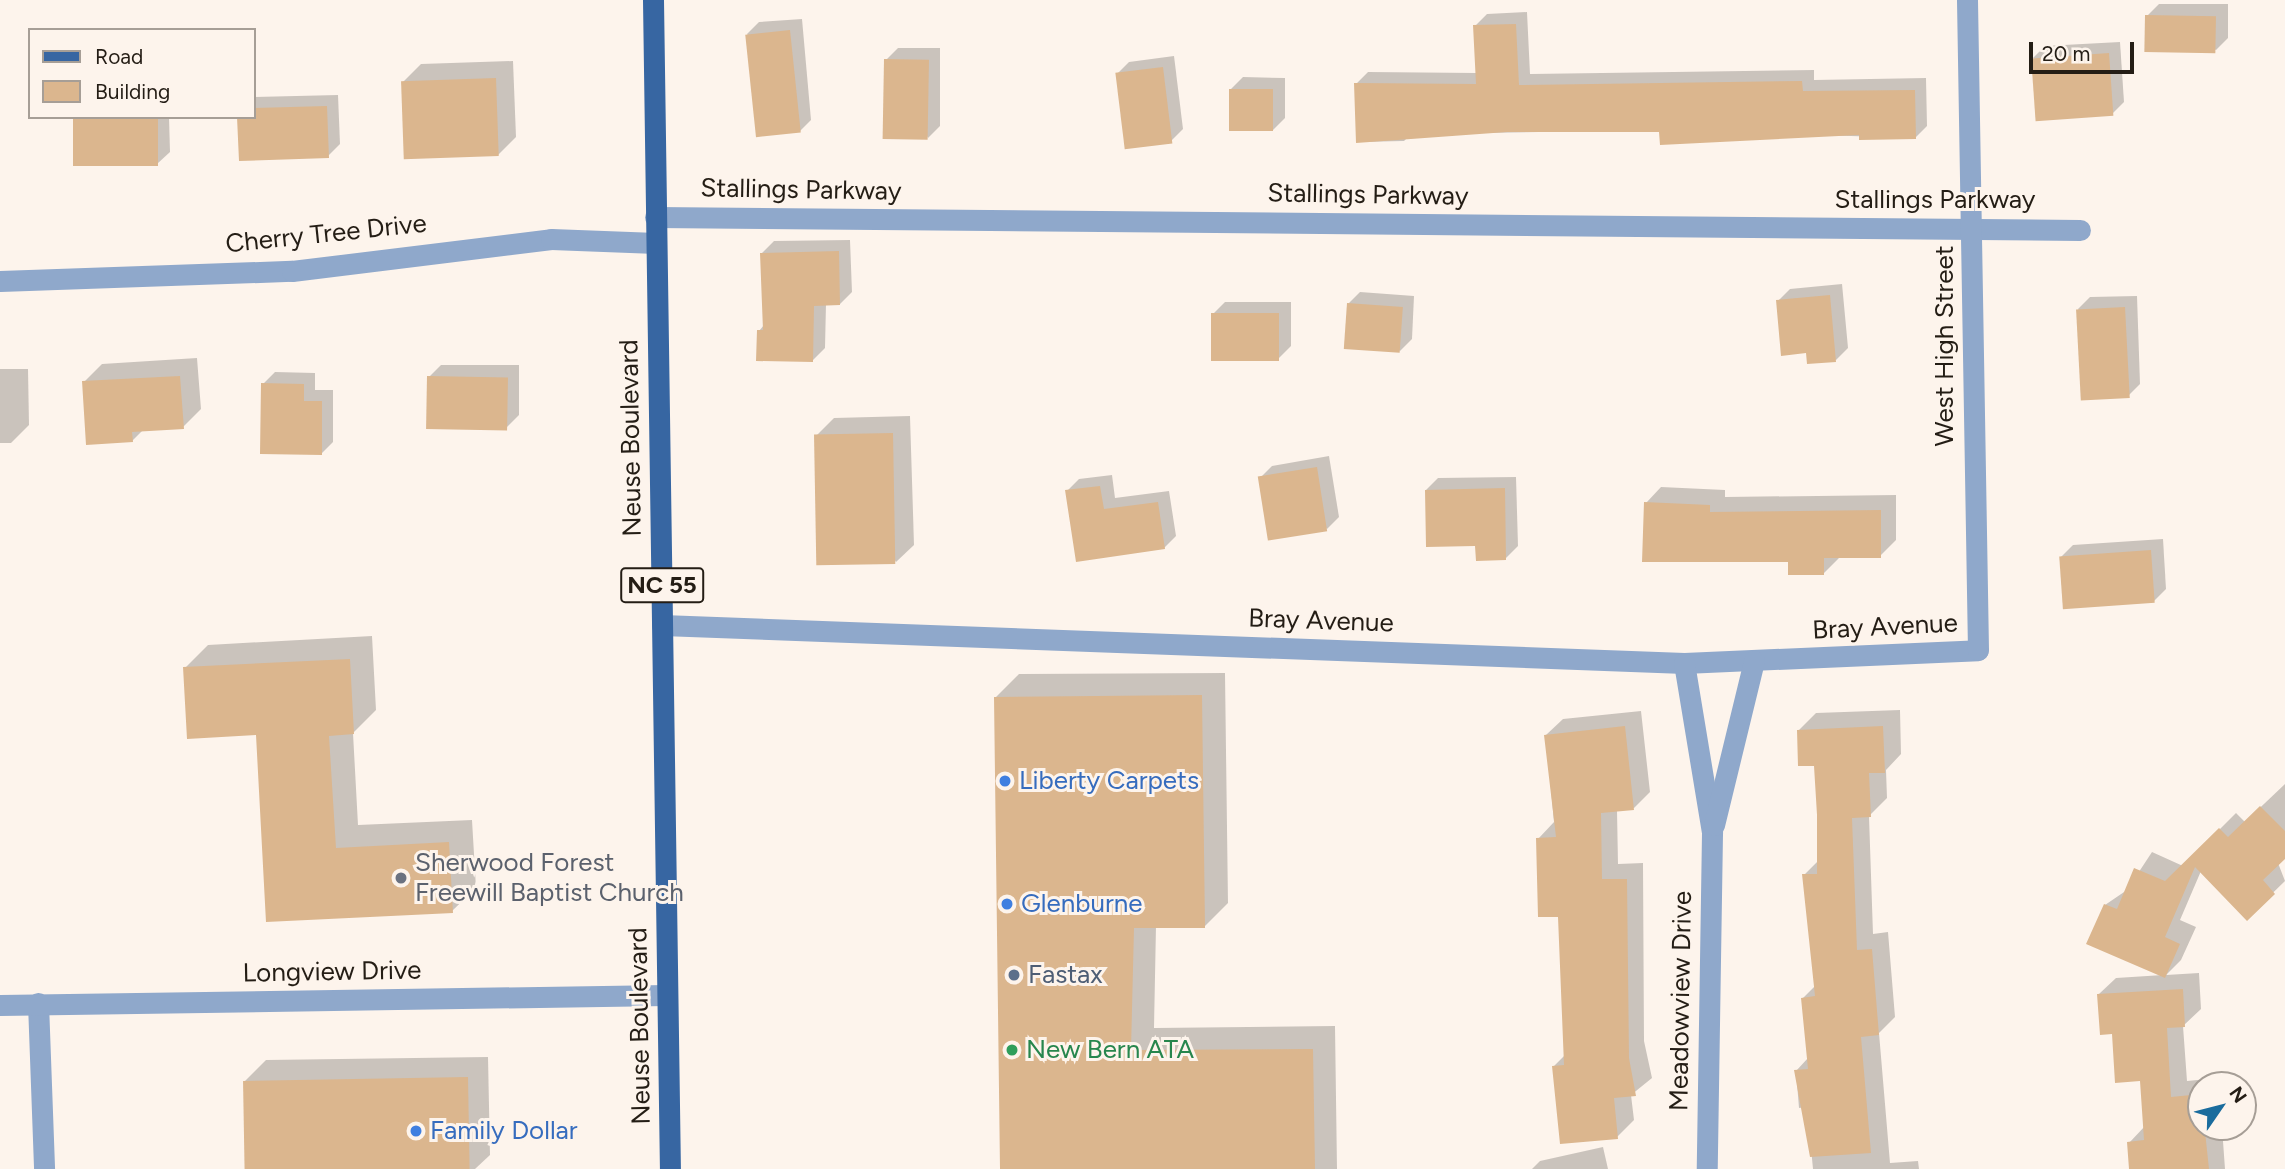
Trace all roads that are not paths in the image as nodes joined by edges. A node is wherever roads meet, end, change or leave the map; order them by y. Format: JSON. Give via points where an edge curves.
{"nodes":[{"id":1,"x":653,"y":0,"type":"edge"},
{"id":2,"x":1967,"y":0,"type":"edge"},
{"id":3,"x":656,"y":217,"type":"junction"},
{"id":4,"x":1973,"y":229,"type":"junction"},
{"id":5,"x":2080,"y":229,"type":"dead end"},
{"id":6,"x":656,"y":243,"type":"junction"},
{"id":7,"x":0,"y":281,"type":"edge"},
{"id":8,"x":662,"y":625,"type":"junction"},
{"id":9,"x":1978,"y":650,"type":"joint"},
{"id":10,"x":1754,"y":661,"type":"junction"},
{"id":11,"x":1684,"y":663,"type":"junction"},
{"id":12,"x":1712,"y":834,"type":"junction"},
{"id":13,"x":666,"y":995,"type":"junction"},
{"id":14,"x":38,"y":1003,"type":"junction"},
{"id":15,"x":0,"y":1005,"type":"edge"},
{"id":16,"x":44,"y":1169,"type":"edge"},
{"id":17,"x":670,"y":1169,"type":"edge"},
{"id":18,"x":1707,"y":1169,"type":"edge"}],
"edges":[{"from":1,"to":3,"type":"main road","name":"Neuse Boulevard","number":"NC 55"},
{"from":2,"to":4,"type":"street","name":"West High Street"},
{"from":3,"to":4,"type":"street","name":"Stallings Parkway"},
{"from":3,"to":6,"type":"main road","name":"Neuse Boulevard","number":"NC 55"},
{"from":4,"to":5,"type":"street","name":"Stallings Parkway"},
{"from":4,"to":9,"type":"street","name":"West High Street"},
{"from":6,"to":7,"type":"street","name":"Cherry Tree Drive","via":[[551,239],[292,271]]},
{"from":6,"to":8,"type":"main road","name":"Neuse Boulevard","number":"NC 55"},
{"from":8,"to":11,"type":"street","name":"Bray Avenue"},
{"from":8,"to":13,"type":"main road","name":"Neuse Boulevard","number":"NC 55"},
{"from":9,"to":10,"type":"street","name":"Bray Avenue"},
{"from":10,"to":11,"type":"street","name":"Bray Avenue"},
{"from":10,"to":12,"type":"street","name":"Meadowview Drive"},
{"from":11,"to":12,"type":"street","name":"Meadowview Drive"},
{"from":12,"to":18,"type":"street","name":"Meadowview Drive"},
{"from":13,"to":14,"type":"street","name":"Longview Drive"},
{"from":13,"to":17,"type":"main road","name":"Neuse Boulevard","number":"NC 55"},
{"from":14,"to":15,"type":"street","name":"Longview Drive"},
{"from":14,"to":16,"type":"street"}]}
